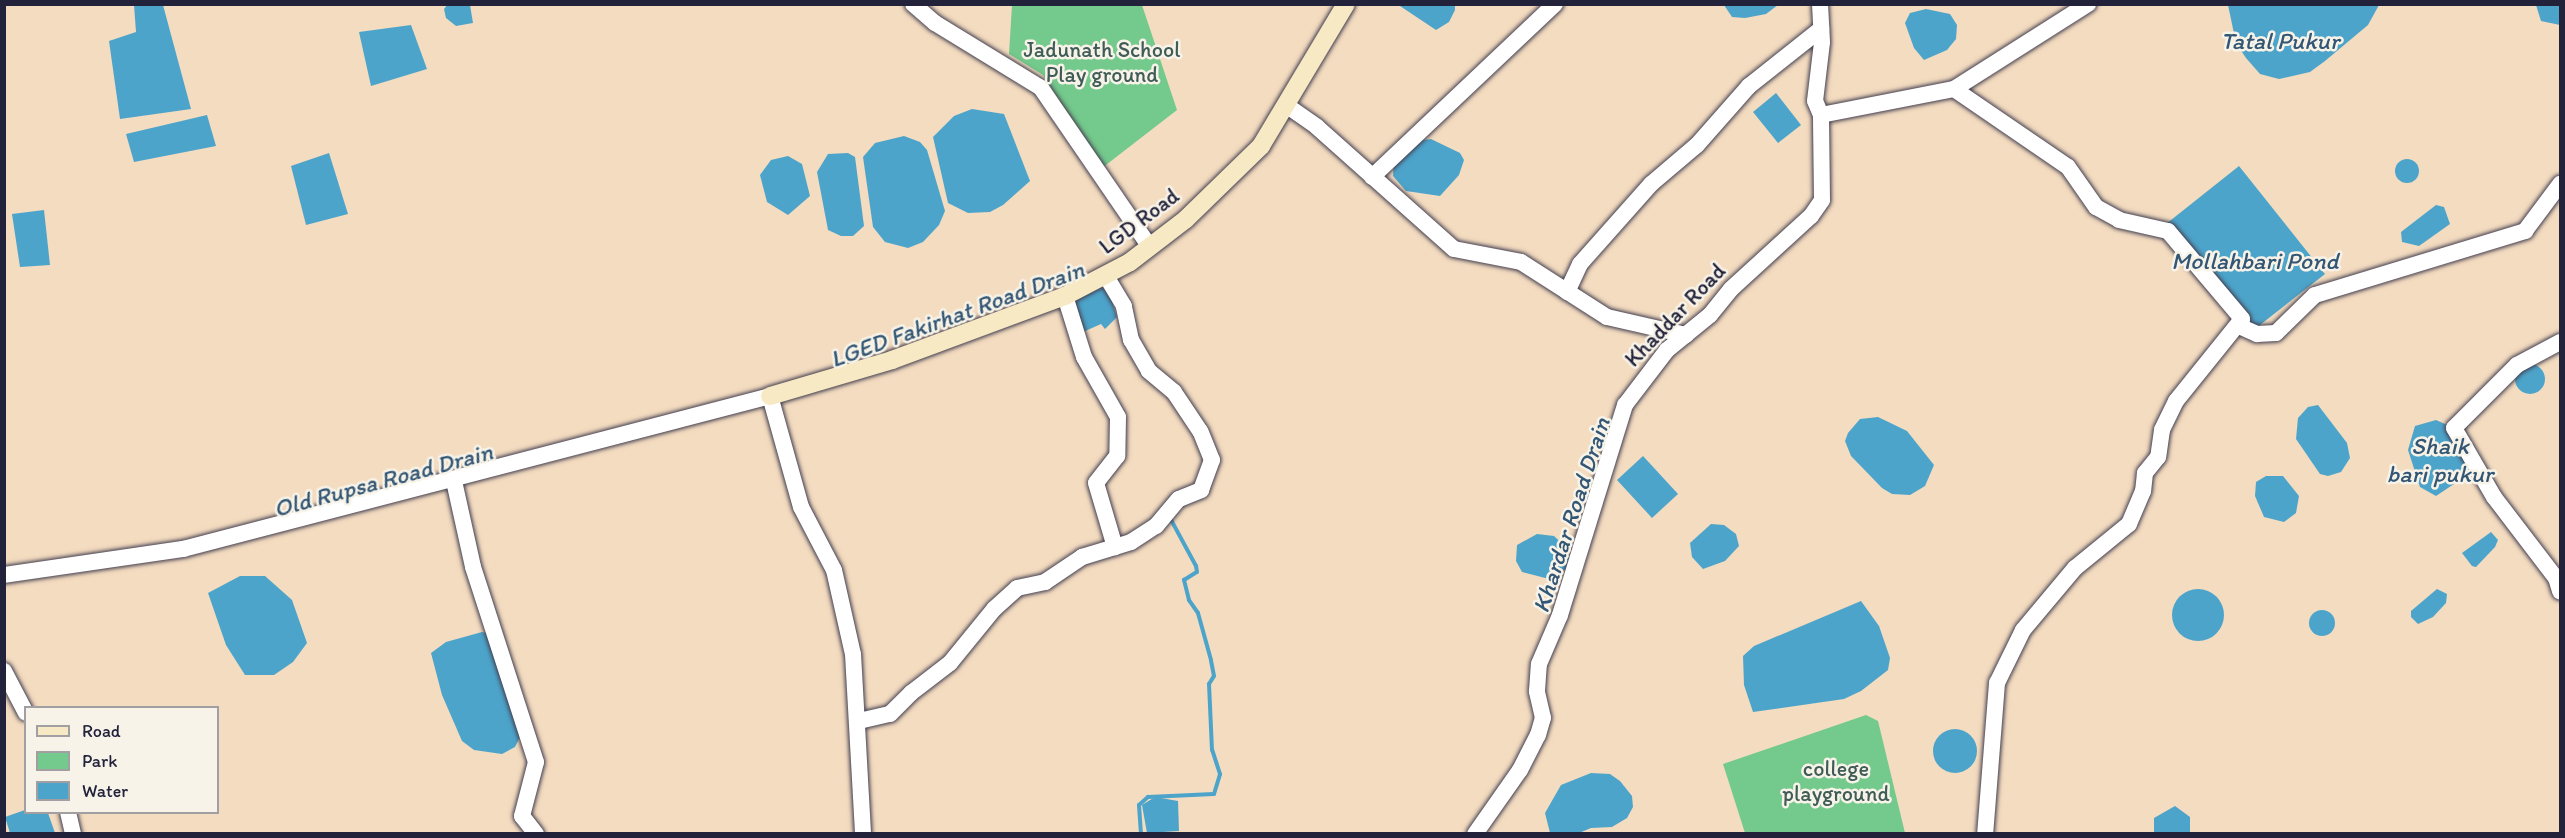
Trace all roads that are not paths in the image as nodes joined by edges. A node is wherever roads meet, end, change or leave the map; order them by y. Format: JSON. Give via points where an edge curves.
{"nodes":[{"id":1,"x":913,"y":4,"type":"edge"},
{"id":2,"x":1346,"y":4,"type":"edge"},
{"id":3,"x":1555,"y":4,"type":"edge"},
{"id":4,"x":1820,"y":4,"type":"edge"},
{"id":5,"x":2088,"y":4,"type":"edge"},
{"id":6,"x":1821,"y":29,"type":"junction"},
{"id":7,"x":1954,"y":88,"type":"junction"},
{"id":8,"x":1286,"y":105,"type":"junction"},
{"id":9,"x":1821,"y":115,"type":"junction"},
{"id":10,"x":1372,"y":177,"type":"junction"},
{"id":11,"x":2560,"y":184,"type":"edge"},
{"id":12,"x":1150,"y":247,"type":"junction"},
{"id":13,"x":1106,"y":276,"type":"junction"},
{"id":14,"x":1567,"y":292,"type":"junction"},
{"id":15,"x":1065,"y":296,"type":"junction"},
{"id":16,"x":2239,"y":326,"type":"junction"},
{"id":17,"x":1686,"y":335,"type":"junction"},
{"id":18,"x":2560,"y":342,"type":"edge"},
{"id":19,"x":770,"y":396,"type":"junction"},
{"id":20,"x":454,"y":481,"type":"dead end"},
{"id":21,"x":1115,"y":547,"type":"junction"},
{"id":22,"x":4,"y":575,"type":"edge"},
{"id":23,"x":2560,"y":591,"type":"edge"},
{"id":24,"x":4,"y":671,"type":"edge"},
{"id":25,"x":24,"y":709,"type":"edge"},
{"id":26,"x":859,"y":721,"type":"junction"},
{"id":27,"x":68,"y":814,"type":"edge"},
{"id":28,"x":73,"y":834,"type":"edge"},
{"id":29,"x":536,"y":834,"type":"edge"},
{"id":30,"x":863,"y":834,"type":"edge"},
{"id":31,"x":1475,"y":834,"type":"edge"},
{"id":32,"x":1985,"y":834,"type":"edge"}],
"edges":[{"from":1,"to":12,"type":"street","via":[[935,23],[1041,88]]},
{"from":2,"to":8,"type":"main road","name":"LGD Road"},
{"from":3,"to":10,"type":"street"},
{"from":4,"to":6,"type":"street","name":"Khaddar Road"},
{"from":5,"to":7,"type":"street"},
{"from":6,"to":9,"type":"street","name":"Khaddar Road","via":[[1815,101]]},
{"from":6,"to":14,"type":"street","via":[[1749,86],[1697,145],[1651,184],[1581,264]]},
{"from":7,"to":9,"type":"street"},
{"from":7,"to":16,"type":"street","via":[[2068,167],[2096,207],[2119,220],[2168,231],[2238,312],[2242,319]]},
{"from":8,"to":10,"type":"street","via":[[1317,127]]},
{"from":8,"to":12,"type":"main road","name":"LGD Road","via":[[1261,146],[1186,219]]},
{"from":9,"to":17,"type":"street","name":"Khaddar Road","via":[[1822,200],[1811,216]]},
{"from":10,"to":14,"type":"street","via":[[1454,249],[1521,262]]},
{"from":11,"to":16,"type":"street","via":[[2525,231],[2315,295],[2276,333],[2258,334]]},
{"from":12,"to":13,"type":"main road","name":"LGD Road"},
{"from":13,"to":15,"type":"main road","name":"LGD Road"},
{"from":13,"to":21,"type":"street","via":[[1124,306],[1131,340],[1149,371],[1174,392],[1200,431],[1212,460],[1201,490],[1179,499],[1156,526]]},
{"from":14,"to":17,"type":"street","via":[[1607,317]]},
{"from":15,"to":19,"type":"main road","name":"LGD Road","via":[[892,360]]},
{"from":15,"to":21,"type":"street","via":[[1084,357],[1118,417],[1117,456],[1096,483]]},
{"from":16,"to":32,"type":"street","via":[[2176,401],[2162,430],[2158,457],[2145,472],[2143,491],[2129,524],[2075,568],[2023,630],[1997,683]]},
{"from":17,"to":31,"type":"street","name":"Khaddar Road","via":[[1649,368],[1625,405],[1563,604],[1539,664],[1537,691],[1543,718],[1538,735],[1520,770]]},
{"from":18,"to":23,"type":"street","via":[[2517,365],[2454,428],[2494,497],[2556,578]]},
{"from":19,"to":22,"type":"street","via":[[183,549]]},
{"from":19,"to":26,"type":"street","via":[[801,507],[834,570],[853,654]]},
{"from":20,"to":29,"type":"street","via":[[473,567],[536,762],[522,816]]},
{"from":21,"to":26,"type":"street","via":[[1069,563],[1045,582],[1017,588],[994,609],[950,663],[910,693],[890,714]]},
{"from":24,"to":25,"type":"street"},
{"from":26,"to":30,"type":"street"},
{"from":27,"to":28,"type":"street"}]}
